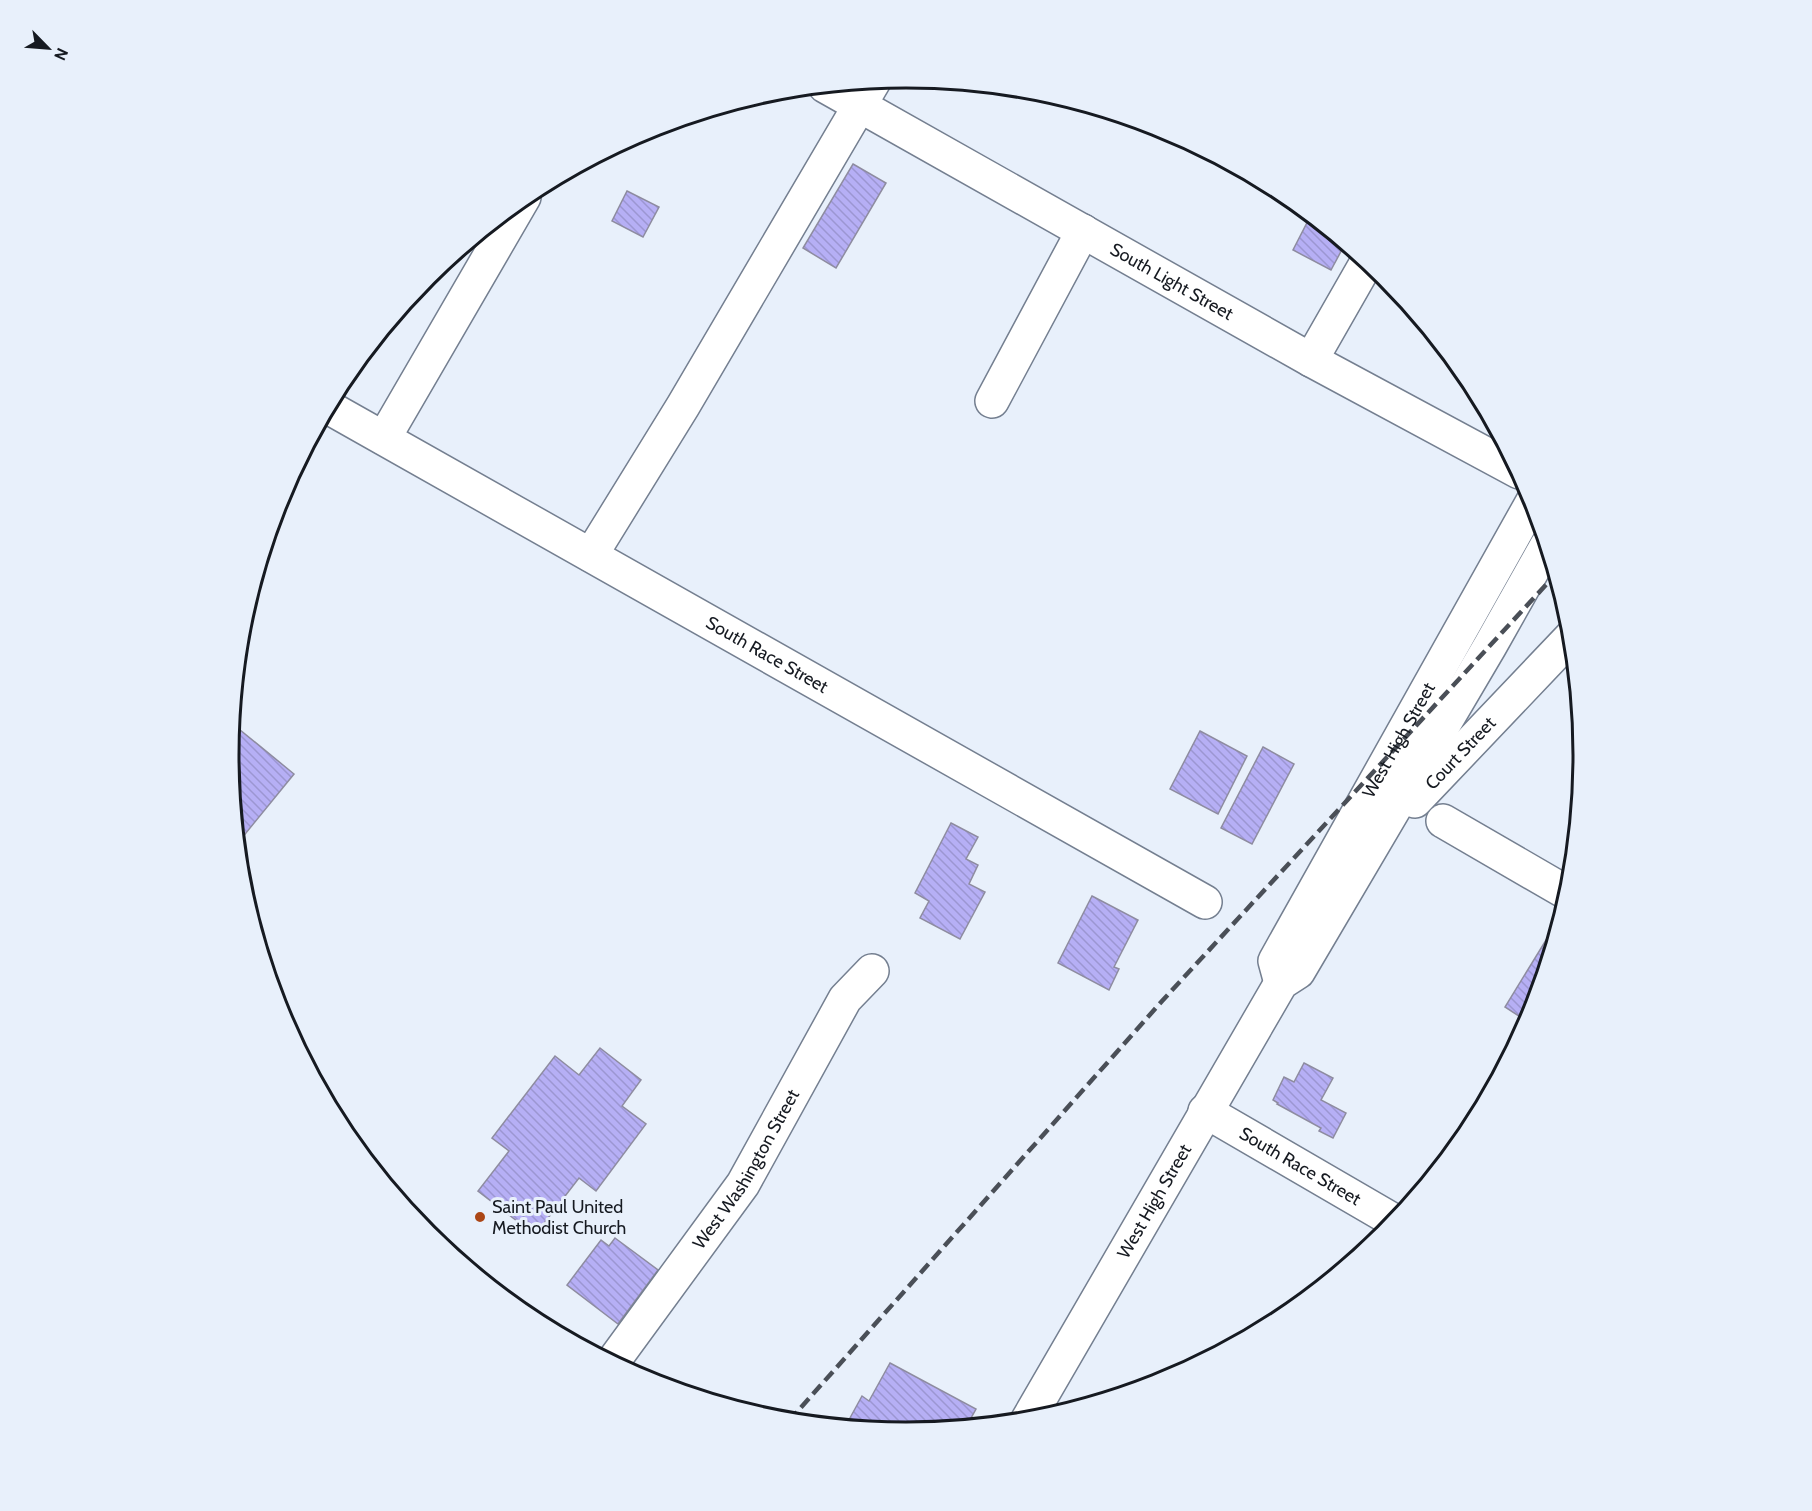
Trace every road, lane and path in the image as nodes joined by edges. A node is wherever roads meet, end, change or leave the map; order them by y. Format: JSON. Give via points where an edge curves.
{"nodes":[{"id":1,"x":867,"y":93,"type":"edge"},
{"id":2,"x":512,"y":217,"type":"edge"},
{"id":3,"x":1083,"y":231,"type":"junction"},
{"id":4,"x":1363,"y":270,"type":"edge"},
{"id":5,"x":1311,"y":360,"type":"junction"},
{"id":6,"x":992,"y":401,"type":"dead end"},
{"id":7,"x":335,"y":411,"type":"edge"},
{"id":8,"x":384,"y":438,"type":"junction"},
{"id":9,"x":1506,"y":465,"type":"edge"},
{"id":10,"x":1527,"y":512,"type":"edge"},
{"id":11,"x":1542,"y":554,"type":"edge"},
{"id":12,"x":591,"y":555,"type":"junction"},
{"id":13,"x":1563,"y":645,"type":"edge"},
{"id":14,"x":1443,"y":821,"type":"dead end"},
{"id":15,"x":1356,"y":876,"type":"junction"},
{"id":16,"x":1559,"y":888,"type":"edge"},
{"id":17,"x":1205,"y":902,"type":"dead end"},
{"id":18,"x":872,"y":972,"type":"dead end"},
{"id":19,"x":1281,"y":983,"type":"junction"},
{"id":20,"x":1205,"y":1111,"type":"junction"},
{"id":21,"x":1387,"y":1217,"type":"edge"},
{"id":22,"x":617,"y":1357,"type":"edge"},
{"id":23,"x":1041,"y":1409,"type":"edge"}],
"edges":[{"from":1,"to":3,"type":"street","name":"South Light Street"},
{"from":1,"to":12,"type":"street"},
{"from":2,"to":8,"type":"street"},
{"from":3,"to":5,"type":"street","name":"South Light Street"},
{"from":3,"to":6,"type":"street"},
{"from":4,"to":5,"type":"street"},
{"from":5,"to":9,"type":"street","name":"South Light Street"},
{"from":7,"to":8,"type":"street","name":"South Race Street"},
{"from":8,"to":12,"type":"street","name":"South Race Street"},
{"from":10,"to":19,"type":"street","name":"West High Street","via":[[1275,961]]},
{"from":11,"to":15,"type":"street","name":"West High Street"},
{"from":12,"to":17,"type":"street","name":"South Race Street"},
{"from":13,"to":15,"type":"street","name":"Court Street","via":[[1408,808]]},
{"from":14,"to":16,"type":"street"},
{"from":15,"to":19,"type":"street","name":"West High Street","via":[[1298,972]]},
{"from":18,"to":22,"type":"street","name":"West Washington Street","via":[[845,999],[743,1184]]},
{"from":19,"to":20,"type":"street","name":"West High Street"},
{"from":20,"to":21,"type":"street","name":"South Race Street"},
{"from":20,"to":23,"type":"street","name":"West High Street"}]}
